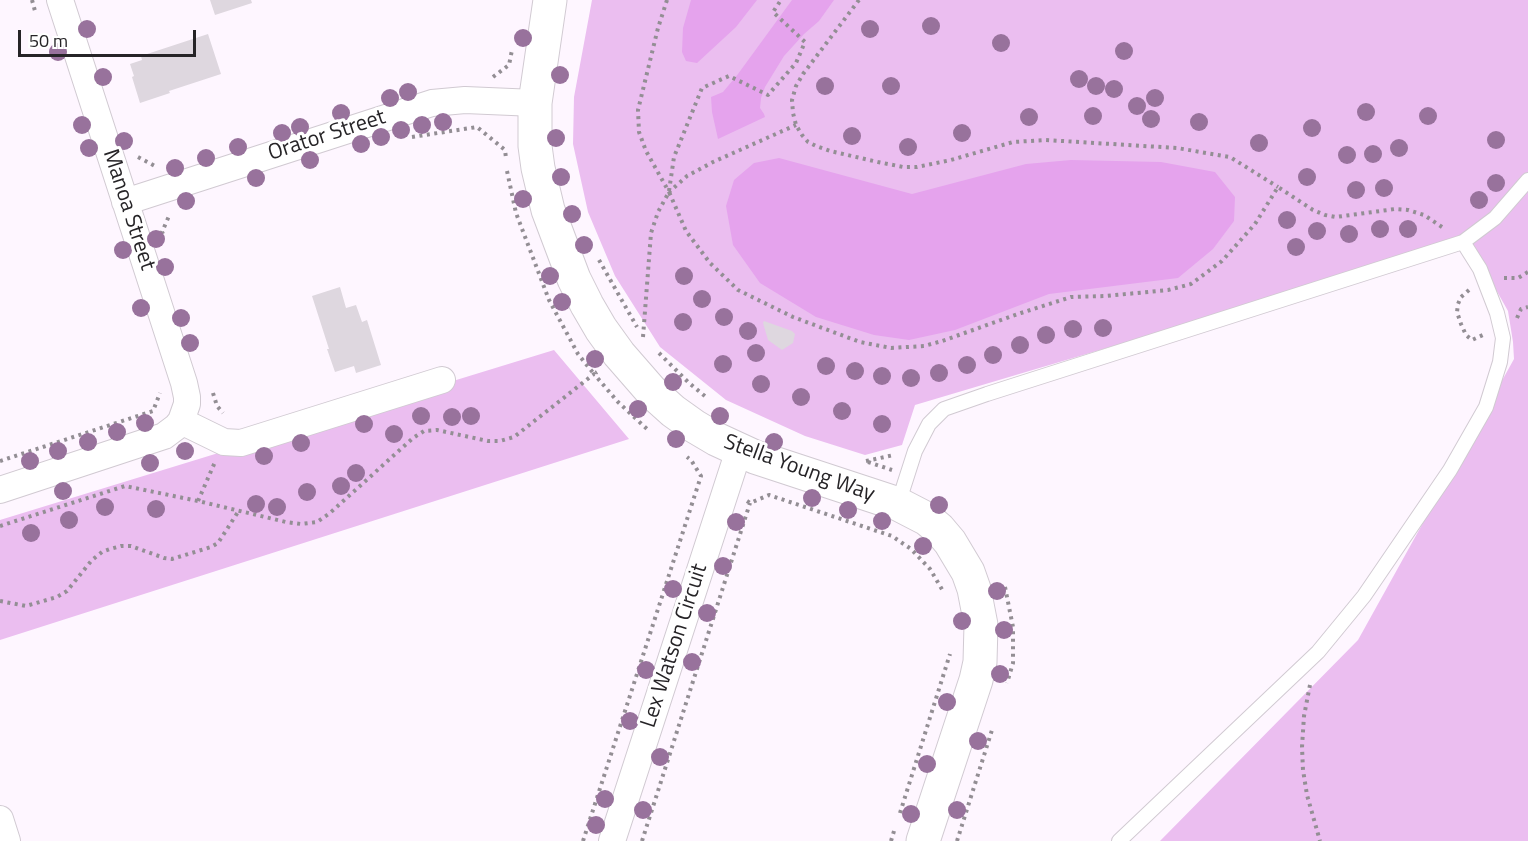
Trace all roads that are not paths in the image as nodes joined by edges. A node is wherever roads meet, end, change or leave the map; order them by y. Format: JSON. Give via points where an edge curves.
{"nodes":[{"id":1,"x":60,"y":0,"type":"edge"},
{"id":2,"x":550,"y":0,"type":"edge"},
{"id":3,"x":535,"y":103,"type":"junction"},
{"id":4,"x":1528,"y":180,"type":"edge"},
{"id":5,"x":125,"y":202,"type":"junction"},
{"id":6,"x":1463,"y":242,"type":"junction"},
{"id":7,"x":442,"y":380,"type":"dead end"},
{"id":8,"x":181,"y":421,"type":"junction"},
{"id":9,"x":739,"y":450,"type":"junction"},
{"id":10,"x":903,"y":489,"type":"junction"},
{"id":11,"x":0,"y":490,"type":"edge"},
{"id":12,"x":0,"y":819,"type":"edge"},
{"id":13,"x":909,"y":836,"type":"edge"},
{"id":14,"x":7,"y":841,"type":"edge"},
{"id":15,"x":612,"y":841,"type":"edge"},
{"id":16,"x":1119,"y":841,"type":"edge"}],
"edges":[{"from":1,"to":5,"type":"street","name":"Manoa Street"},
{"from":2,"to":3,"type":"street","name":"Stella Young Way"},
{"from":3,"to":5,"type":"street","name":"Orator Street","via":[[432,103]]},
{"from":3,"to":9,"type":"street","name":"Stella Young Way","via":[[538,168],[548,210],[574,279],[601,329],[619,355],[673,411]]},
{"from":4,"to":6,"type":"lane","via":[[1495,218]]},
{"from":5,"to":8,"type":"street","name":"Manoa Street","via":[[184,383],[187,404]]},
{"from":6,"to":10,"type":"lane","via":[[944,409],[929,424],[915,451]]},
{"from":6,"to":16,"type":"lane","via":[[1480,268],[1503,338],[1486,407],[1450,470],[1364,596],[1318,652]]},
{"from":7,"to":8,"type":"street","via":[[249,442],[224,442]]},
{"from":8,"to":11,"type":"street","via":[[157,439]]},
{"from":9,"to":10,"type":"street","name":"Stella Young Way","via":[[772,463]]},
{"from":9,"to":15,"type":"street","name":"Lex Watson Circuit"},
{"from":10,"to":13,"type":"street","name":"Stella Young Way","via":[[960,556],[971,580],[981,625],[976,680]]},
{"from":12,"to":14,"type":"street"}]}
